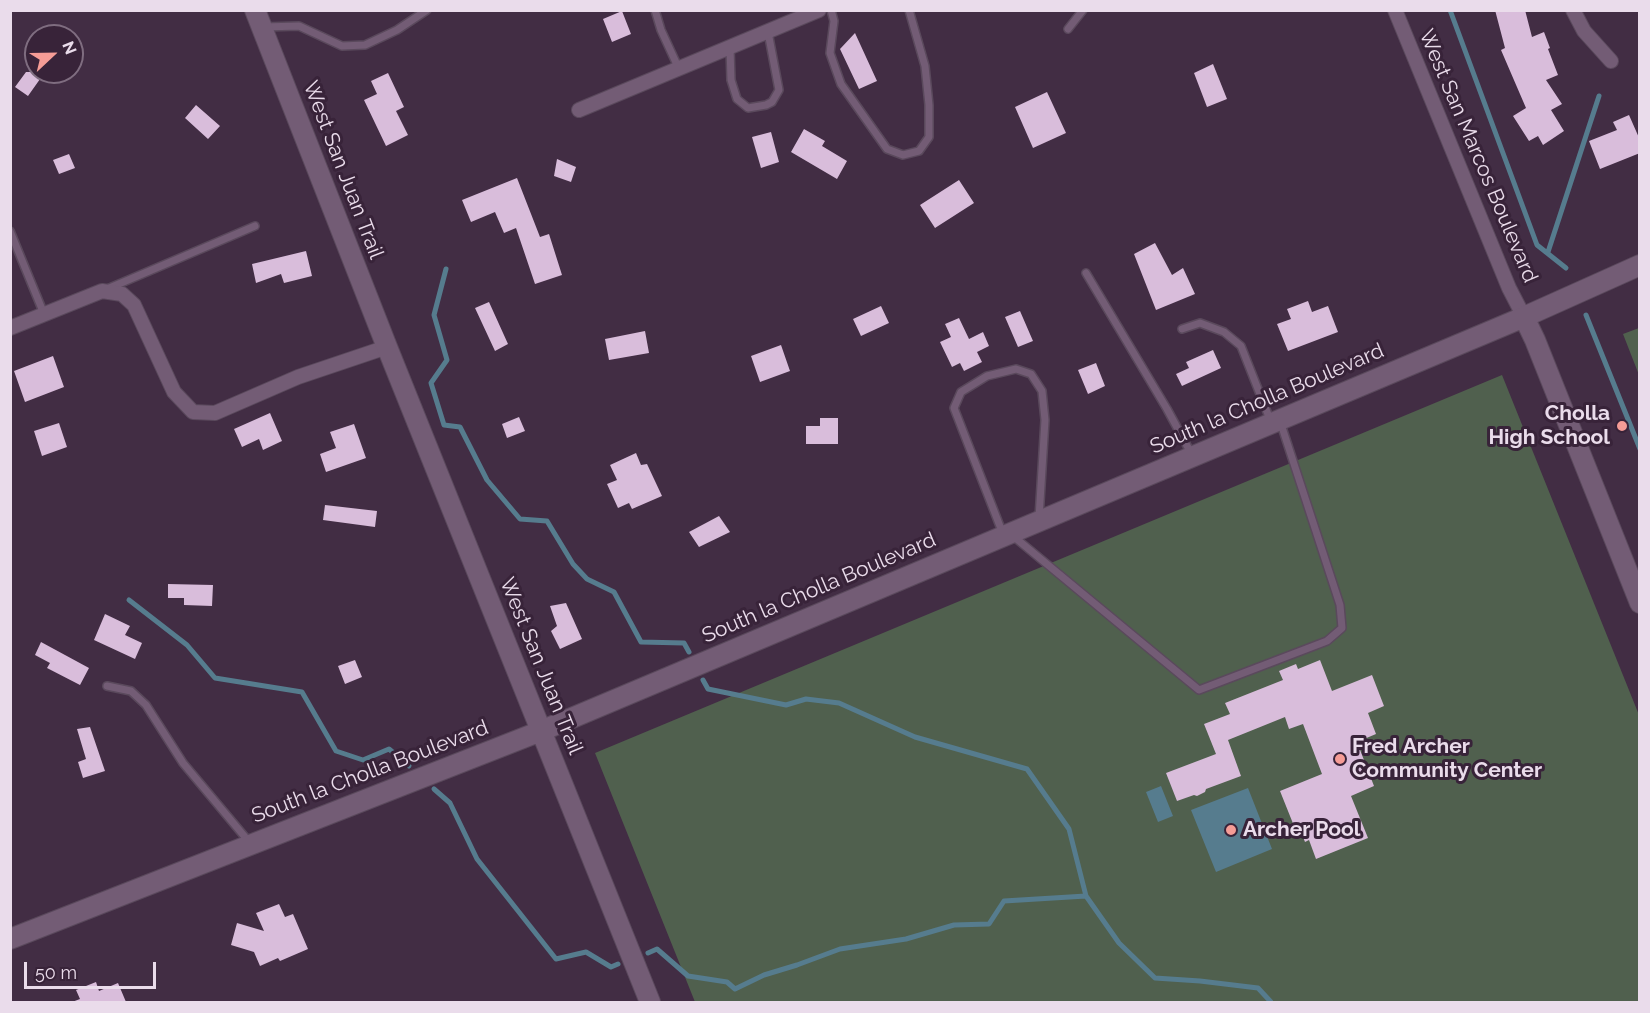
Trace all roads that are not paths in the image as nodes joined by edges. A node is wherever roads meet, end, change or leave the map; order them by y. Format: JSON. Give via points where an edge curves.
{"nodes":[{"id":1,"x":427,"y":10,"type":"edge"},
{"id":2,"x":656,"y":10,"type":"edge"},
{"id":3,"x":819,"y":10,"type":"edge"},
{"id":4,"x":831,"y":10,"type":"edge"},
{"id":5,"x":909,"y":10,"type":"edge"},
{"id":6,"x":1083,"y":10,"type":"edge"},
{"id":7,"x":1395,"y":10,"type":"edge"},
{"id":8,"x":1573,"y":10,"type":"edge"},
{"id":9,"x":258,"y":19,"type":"edge"},
{"id":10,"x":1068,"y":29,"type":"dead end"},
{"id":11,"x":768,"y":32,"type":"junction"},
{"id":12,"x":730,"y":48,"type":"junction"},
{"id":13,"x":1611,"y":61,"type":"dead end"},
{"id":14,"x":679,"y":69,"type":"junction"},
{"id":15,"x":579,"y":110,"type":"dead end"},
{"id":16,"x":255,"y":226,"type":"dead end"},
{"id":17,"x":10,"y":231,"type":"edge"},
{"id":18,"x":1640,"y":265,"type":"edge"},
{"id":19,"x":1086,"y":273,"type":"dead end"},
{"id":20,"x":102,"y":291,"type":"junction"},
{"id":21,"x":44,"y":315,"type":"junction"},
{"id":22,"x":1524,"y":317,"type":"junction"},
{"id":23,"x":10,"y":328,"type":"edge"},
{"id":24,"x":1182,"y":329,"type":"dead end"},
{"id":25,"x":387,"y":347,"type":"junction"},
{"id":26,"x":1276,"y":422,"type":"junction"},
{"id":27,"x":1192,"y":456,"type":"junction"},
{"id":28,"x":1039,"y":522,"type":"junction"},
{"id":29,"x":1008,"y":535,"type":"junction"},
{"id":30,"x":1640,"y":603,"type":"edge"},
{"id":31,"x":107,"y":686,"type":"dead end"},
{"id":32,"x":541,"y":731,"type":"junction"},
{"id":33,"x":251,"y":845,"type":"junction"},
{"id":34,"x":10,"y":939,"type":"edge"},
{"id":35,"x":650,"y":1002,"type":"edge"}],
"edges":[{"from":1,"to":9,"type":"lane","via":[[365,45],[342,46],[299,26]]},
{"from":2,"to":14,"type":"lane"},
{"from":3,"to":11,"type":"street"},
{"from":4,"to":5,"type":"lane","via":[[834,21],[830,53],[841,84],[887,149],[903,155],[919,152],[929,137],[925,66]]},
{"from":6,"to":10,"type":"lane"},
{"from":7,"to":22,"type":"street","name":"West San Marcos Boulevard"},
{"from":8,"to":13,"type":"street","via":[[1584,31]]},
{"from":9,"to":25,"type":"main road","name":"West San Juan Trail"},
{"from":11,"to":12,"type":"street"},
{"from":11,"to":12,"type":"lane","via":[[779,90],[766,105],[748,108],[737,99],[731,80]]},
{"from":12,"to":14,"type":"street"},
{"from":14,"to":15,"type":"street"},
{"from":16,"to":20,"type":"lane"},
{"from":17,"to":21,"type":"lane"},
{"from":18,"to":22,"type":"main road","name":"South la Cholla Boulevard"},
{"from":19,"to":27,"type":"lane"},
{"from":20,"to":21,"type":"street"},
{"from":20,"to":25,"type":"street","via":[[122,294],[134,305],[174,392],[193,412],[215,413],[298,377]]},
{"from":21,"to":23,"type":"street"},
{"from":22,"to":26,"type":"main road","name":"South la Cholla Boulevard"},
{"from":22,"to":30,"type":"main road"},
{"from":24,"to":26,"type":"lane","via":[[1200,323],[1224,332],[1241,346]]},
{"from":25,"to":32,"type":"main road","name":"West San Juan Trail"},
{"from":26,"to":27,"type":"main road","name":"South la Cholla Boulevard"},
{"from":26,"to":29,"type":"lane","via":[[1340,605],[1342,628],[1327,641],[1199,690]]},
{"from":27,"to":28,"type":"main road","name":"South la Cholla Boulevard"},
{"from":28,"to":29,"type":"main road","name":"South la Cholla Boulevard"},
{"from":28,"to":29,"type":"lane","via":[[1046,420],[1042,391],[1031,374],[1016,369],[987,376],[962,392],[954,408]]},
{"from":29,"to":32,"type":"main road","name":"South la Cholla Boulevard"},
{"from":31,"to":33,"type":"lane","via":[[131,691],[146,705],[183,763]]},
{"from":32,"to":33,"type":"main road","name":"South la Cholla Boulevard"},
{"from":32,"to":35,"type":"main road","name":"West San Juan Trail"},
{"from":33,"to":34,"type":"main road","name":"South la Cholla Boulevard"}]}
